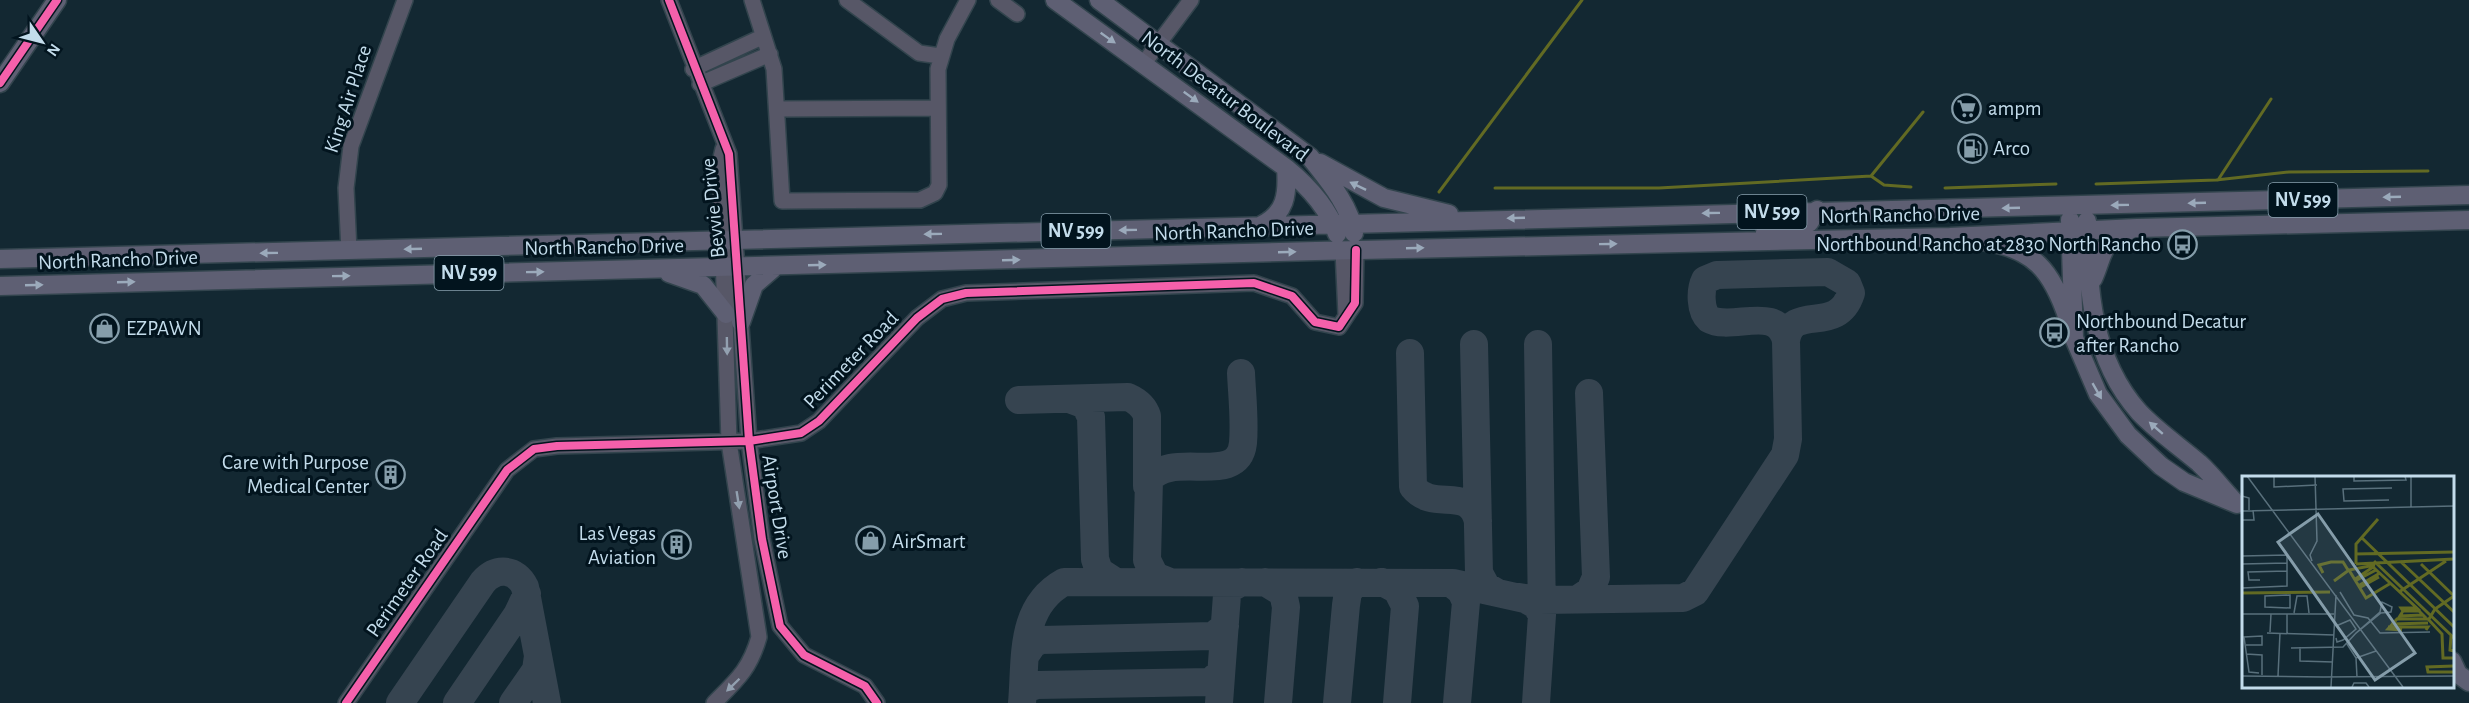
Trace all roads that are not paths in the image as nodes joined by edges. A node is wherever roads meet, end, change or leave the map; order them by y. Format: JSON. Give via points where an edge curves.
{"nodes":[{"id":1,"x":57,"y":0,"type":"edge"},
{"id":2,"x":405,"y":0,"type":"edge"},
{"id":3,"x":669,"y":0,"type":"edge"},
{"id":4,"x":752,"y":0,"type":"edge"},
{"id":5,"x":848,"y":0,"type":"edge"},
{"id":6,"x":968,"y":0,"type":"edge"},
{"id":7,"x":998,"y":0,"type":"edge"},
{"id":8,"x":1055,"y":0,"type":"edge"},
{"id":9,"x":1099,"y":0,"type":"edge"},
{"id":10,"x":1191,"y":0,"type":"edge"},
{"id":11,"x":1017,"y":14,"type":"dead end"},
{"id":12,"x":762,"y":37,"type":"junction"},
{"id":13,"x":1158,"y":45,"type":"junction"},
{"id":14,"x":770,"y":54,"type":"junction"},
{"id":15,"x":940,"y":56,"type":"junction"},
{"id":16,"x":1144,"y":63,"type":"junction"},
{"id":17,"x":693,"y":69,"type":"junction"},
{"id":18,"x":0,"y":83,"type":"edge"},
{"id":19,"x":700,"y":84,"type":"junction"},
{"id":20,"x":938,"y":108,"type":"junction"},
{"id":21,"x":777,"y":109,"type":"junction"},
{"id":22,"x":1310,"y":157,"type":"junction"},
{"id":23,"x":1286,"y":168,"type":"junction"},
{"id":24,"x":2469,"y":195,"type":"edge"},
{"id":25,"x":2450,"y":196,"type":"junction"},
{"id":26,"x":2078,"y":206,"type":"junction"},
{"id":27,"x":1817,"y":210,"type":"junction"},
{"id":28,"x":1475,"y":219,"type":"junction"},
{"id":29,"x":2460,"y":220,"type":"edge"},
{"id":30,"x":1352,"y":223,"type":"junction"},
{"id":31,"x":1334,"y":224,"type":"junction"},
{"id":32,"x":1260,"y":226,"type":"junction"},
{"id":33,"x":2137,"y":228,"type":"junction"},
{"id":34,"x":2078,"y":231,"type":"junction"},
{"id":35,"x":1950,"y":237,"type":"junction"},
{"id":36,"x":729,"y":239,"type":"junction"},
{"id":37,"x":1737,"y":240,"type":"junction"},
{"id":38,"x":1349,"y":250,"type":"junction"},
{"id":39,"x":349,"y":251,"type":"junction"},
{"id":40,"x":0,"y":259,"type":"edge"},
{"id":41,"x":776,"y":266,"type":"junction"},
{"id":42,"x":731,"y":267,"type":"junction"},
{"id":43,"x":656,"y":269,"type":"junction"},
{"id":44,"x":282,"y":278,"type":"junction"},
{"id":45,"x":0,"y":286,"type":"edge"},
{"id":46,"x":2089,"y":286,"type":"junction"},
{"id":47,"x":733,"y":318,"type":"junction"},
{"id":48,"x":2074,"y":338,"type":"junction"},
{"id":49,"x":748,"y":441,"type":"junction"},
{"id":50,"x":729,"y":442,"type":"junction"},
{"id":51,"x":2241,"y":506,"type":"edge"},
{"id":52,"x":2454,"y":653,"type":"edge"},
{"id":53,"x":2469,"y":655,"type":"edge"},
{"id":54,"x":2454,"y":665,"type":"edge"},
{"id":55,"x":2469,"y":682,"type":"edge"},
{"id":56,"x":346,"y":703,"type":"edge"},
{"id":57,"x":714,"y":703,"type":"edge"},
{"id":58,"x":877,"y":703,"type":"edge"}],
"edges":[{"from":1,"to":18,"type":"main road"},
{"from":2,"to":39,"type":"street","name":"King Air Place","via":[[351,146],[346,188]]},
{"from":3,"to":17,"type":"street"},
{"from":4,"to":12,"type":"street"},
{"from":5,"to":15,"type":"street","via":[[920,53]]},
{"from":6,"to":15,"type":"street"},
{"from":7,"to":11,"type":"street"},
{"from":8,"to":16,"type":"main road","name":"North Decatur Boulevard","one_way":true},
{"from":9,"to":13,"type":"main road","name":"North Decatur Boulevard"},
{"from":10,"to":13,"type":"street"},
{"from":12,"to":14,"type":"street"},
{"from":12,"to":17,"type":"street"},
{"from":13,"to":16,"type":"street"},
{"from":13,"to":22,"type":"main road","name":"North Decatur Boulevard"},
{"from":14,"to":19,"type":"street"},
{"from":14,"to":21,"type":"street"},
{"from":15,"to":20,"type":"street"},
{"from":16,"to":23,"type":"main road","name":"North Decatur Boulevard","one_way":true},
{"from":17,"to":19,"type":"street"},
{"from":19,"to":36,"type":"street","name":"Bevvie Drive","via":[[729,154]]},
{"from":20,"to":21,"type":"street"},
{"from":20,"to":21,"type":"street","via":[[939,185],[929,198],[908,201],[782,201]]},
{"from":28,"to":22,"type":"main road","one_way":true,"via":[[1384,198]]},
{"from":22,"to":30,"type":"main road","name":"North Decatur Boulevard"},
{"from":23,"to":31,"type":"main road","name":"North Decatur Boulevard","via":[[1302,181]]},
{"from":23,"to":32,"type":"main road","via":[[1284,200],[1274,219]]},
{"from":24,"to":25,"type":"main road","name":"North Rancho Drive","number":"NV 599"},
{"from":25,"to":26,"type":"main road","name":"North Rancho Drive","number":"NV 599","one_way":true},
{"from":25,"to":29,"type":"main road"},
{"from":26,"to":27,"type":"main road","name":"North Rancho Drive","number":"NV 599","one_way":true},
{"from":26,"to":34,"type":"main road"},
{"from":27,"to":28,"type":"main road","name":"North Rancho Drive","number":"NV 599","one_way":true},
{"from":27,"to":37,"type":"main road","via":[[1813,220],[1804,225]]},
{"from":28,"to":30,"type":"main road","name":"North Rancho Drive","number":"NV 599"},
{"from":29,"to":33,"type":"main road","name":"North Rancho Drive","number":"NV 599"},
{"from":30,"to":31,"type":"main road","name":"North Rancho Drive","number":"NV 599"},
{"from":30,"to":38,"type":"main road","name":"North Decatur Boulevard"},
{"from":31,"to":32,"type":"main road","name":"North Rancho Drive","number":"NV 599"},
{"from":31,"to":38,"type":"main road","name":"North Decatur Boulevard"},
{"from":32,"to":36,"type":"main road","name":"North Rancho Drive","number":"NV 599","one_way":true},
{"from":33,"to":34,"type":"main road","name":"North Rancho Drive","number":"NV 599"},
{"from":33,"to":46,"type":"main road","via":[[2112,240],[2098,260]]},
{"from":34,"to":35,"type":"main road","name":"North Rancho Drive","number":"NV 599"},
{"from":34,"to":46,"type":"main road"},
{"from":34,"to":48,"type":"main road"},
{"from":35,"to":37,"type":"main road","name":"North Rancho Drive","number":"NV 599"},
{"from":35,"to":48,"type":"main road","via":[[2014,249],[2039,262],[2055,284]]},
{"from":36,"to":39,"type":"main road","name":"North Rancho Drive","number":"NV 599","one_way":true},
{"from":36,"to":42,"type":"street","name":"Bevvie Drive"},
{"from":38,"to":37,"type":"main road","name":"North Rancho Drive","number":"NV 599","one_way":true},
{"from":41,"to":38,"type":"main road","name":"North Rancho Drive","number":"NV 599","one_way":true},
{"from":38,"to":49,"type":"street","name":"Perimeter Road","via":[[1355,303],[1339,327],[1315,322],[1292,296],[1254,284],[966,293],[942,298],[916,318],[819,421],[801,433]]},
{"from":39,"to":40,"type":"main road","name":"North Rancho Drive","number":"NV 599","one_way":true},
{"from":39,"to":44,"type":"main road","via":[[320,262],[297,264]]},
{"from":41,"to":42,"type":"main road","name":"North Rancho Drive","number":"NV 599"},
{"from":41,"to":47,"type":"main road","via":[[754,285]]},
{"from":42,"to":43,"type":"main road","name":"North Rancho Drive","number":"NV 599"},
{"from":42,"to":47,"type":"street","name":"Airport Drive"},
{"from":44,"to":43,"type":"main road","name":"North Rancho Drive","number":"NV 599","one_way":true},
{"from":43,"to":47,"type":"main road","via":[[704,285]]},
{"from":45,"to":44,"type":"main road","name":"North Rancho Drive","number":"NV 599","one_way":true},
{"from":51,"to":46,"type":"main road","one_way":true,"via":[[2138,411],[2120,386],[2094,324]]},
{"from":47,"to":49,"type":"street","name":"Airport Drive"},
{"from":47,"to":50,"type":"street","name":"Airport Drive","one_way":true},
{"from":48,"to":51,"type":"main road","one_way":true,"via":[[2098,394],[2140,447],[2184,482]]},
{"from":49,"to":50,"type":"street","name":"Perimeter Road"},
{"from":49,"to":58,"type":"street","name":"Airport Drive","via":[[780,626],[804,655],[865,686]]},
{"from":50,"to":56,"type":"street","name":"Perimeter Road","via":[[534,449],[515,462],[496,485]]},
{"from":50,"to":57,"type":"street","name":"Airport Drive","one_way":true,"via":[[759,637],[744,675]]},
{"from":52,"to":53,"type":"main road"},
{"from":54,"to":55,"type":"main road"}]}
